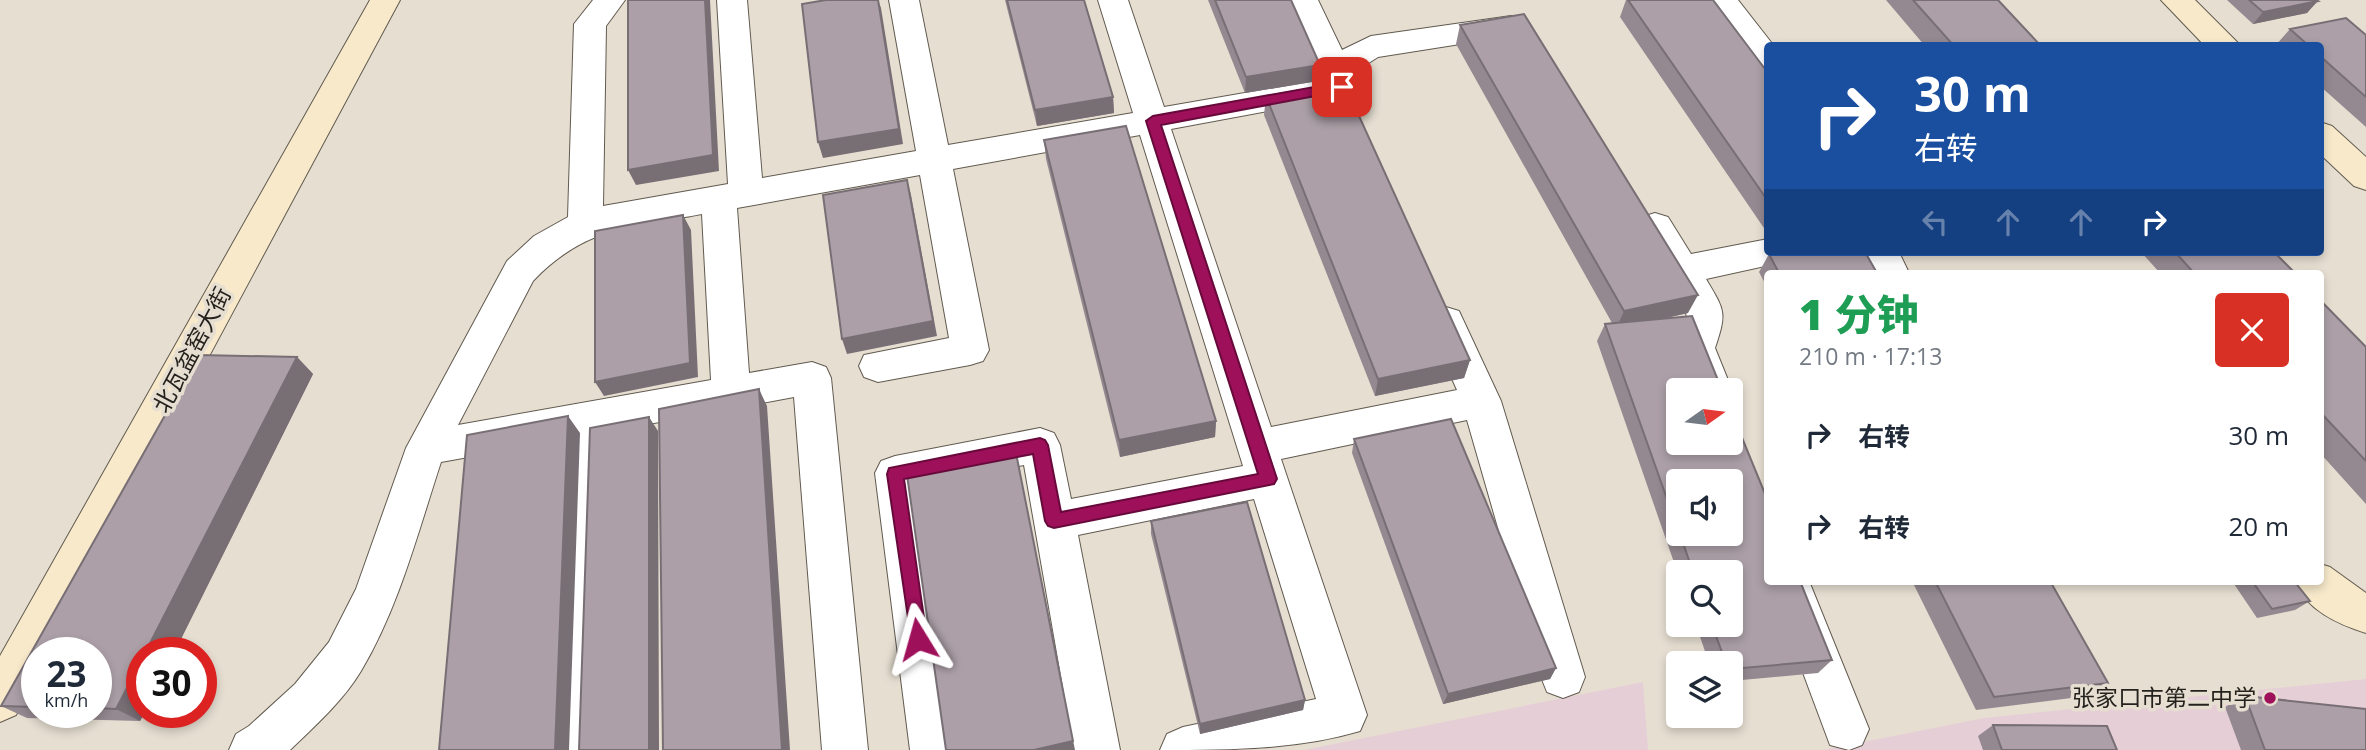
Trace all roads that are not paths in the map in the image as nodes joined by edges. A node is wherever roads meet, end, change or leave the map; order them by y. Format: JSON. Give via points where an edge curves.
{"nodes":[{"id":1,"x":385,"y":0,"type":"edge"},
{"id":2,"x":610,"y":0,"type":"edge"},
{"id":3,"x":732,"y":0,"type":"edge"},
{"id":4,"x":904,"y":0,"type":"edge"},
{"id":5,"x":1113,"y":0,"type":"edge"},
{"id":6,"x":1303,"y":0,"type":"edge"},
{"id":7,"x":2176,"y":0,"type":"edge"},
{"id":8,"x":1722,"y":1,"type":"edge"},
{"id":9,"x":2221,"y":42,"type":"edge"},
{"id":10,"x":1543,"y":47,"type":"edge"},
{"id":11,"x":1764,"y":55,"type":"edge"},
{"id":12,"x":1344,"y":75,"type":"junction"},
{"id":13,"x":1153,"y":121,"type":"junction"},
{"id":14,"x":1359,"y":125,"type":"edge"},
{"id":15,"x":2324,"y":138,"type":"edge"},
{"id":16,"x":933,"y":161,"type":"junction"},
{"id":17,"x":2366,"y":177,"type":"edge"},
{"id":18,"x":732,"y":197,"type":"junction"},
{"id":19,"x":1638,"y":200,"type":"edge"},
{"id":20,"x":585,"y":224,"type":"junction"},
{"id":21,"x":1764,"y":253,"type":"edge"},
{"id":22,"x":1682,"y":270,"type":"junction"},
{"id":23,"x":1431,"y":288,"type":"edge"},
{"id":24,"x":878,"y":366,"type":"dead end"},
{"id":25,"x":1708,"y":378,"type":"edge"},
{"id":26,"x":731,"y":393,"type":"junction"},
{"id":27,"x":1481,"y":401,"type":"junction"},
{"id":28,"x":587,"y":419,"type":"junction"},
{"id":29,"x":426,"y":448,"type":"junction"},
{"id":30,"x":1263,"y":463,"type":"junction"},
{"id":31,"x":1054,"y":521,"type":"junction"},
{"id":32,"x":1790,"y":585,"type":"edge"},
{"id":33,"x":2320,"y":585,"type":"edge"},
{"id":34,"x":2366,"y":613,"type":"edge"},
{"id":35,"x":1563,"y":677,"type":"dead end"},
{"id":36,"x":0,"y":700,"type":"edge"},
{"id":37,"x":1846,"y":729,"type":"dead end"},
{"id":38,"x":252,"y":750,"type":"edge"},
{"id":39,"x":578,"y":750,"type":"edge"},
{"id":40,"x":845,"y":750,"type":"edge"},
{"id":41,"x":933,"y":750,"type":"edge"},
{"id":42,"x":1097,"y":750,"type":"edge"},
{"id":43,"x":1183,"y":750,"type":"edge"}],
"edges":[{"from":1,"to":36,"type":"street","name":"北瓦盆窑大街"},
{"from":2,"to":20,"type":"street","via":[[590,24]]},
{"from":3,"to":18,"type":"street"},
{"from":4,"to":16,"type":"street"},
{"from":5,"to":13,"type":"street"},
{"from":6,"to":12,"type":"street","via":[[1328,57]]},
{"from":7,"to":9,"type":"street"},
{"from":8,"to":11,"type":"street"},
{"from":10,"to":12,"type":"street","via":[[1528,23],[1371,47],[1351,56]]},
{"from":12,"to":13,"type":"street"},
{"from":12,"to":14,"type":"street"},
{"from":13,"to":16,"type":"street"},
{"from":13,"to":30,"type":"street"},
{"from":15,"to":17,"type":"street"},
{"from":16,"to":18,"type":"street"},
{"from":16,"to":24,"type":"street","via":[[970,350]]},
{"from":18,"to":20,"type":"street"},
{"from":18,"to":26,"type":"street"},
{"from":19,"to":22,"type":"street"},
{"from":20,"to":29,"type":"street","via":[[543,247],[520,271]]},
{"from":21,"to":22,"type":"street"},
{"from":22,"to":25,"type":"street","via":[[1706,318],[1696,348]]},
{"from":23,"to":27,"type":"street"},
{"from":26,"to":28,"type":"street"},
{"from":26,"to":40,"type":"street","via":[[812,378]]},
{"from":27,"to":30,"type":"street"},
{"from":27,"to":35,"type":"street"},
{"from":28,"to":29,"type":"street"},
{"from":28,"to":39,"type":"street"},
{"from":29,"to":38,"type":"street","via":[[376,594],[345,657],[311,699]]},
{"from":30,"to":31,"type":"street"},
{"from":30,"to":43,"type":"street","via":[[1344,715]]},
{"from":31,"to":41,"type":"street","via":[[1040,445],[895,474]]},
{"from":31,"to":42,"type":"street"},
{"from":32,"to":37,"type":"street"},
{"from":33,"to":34,"type":"street","via":[[2349,608]]}]}
